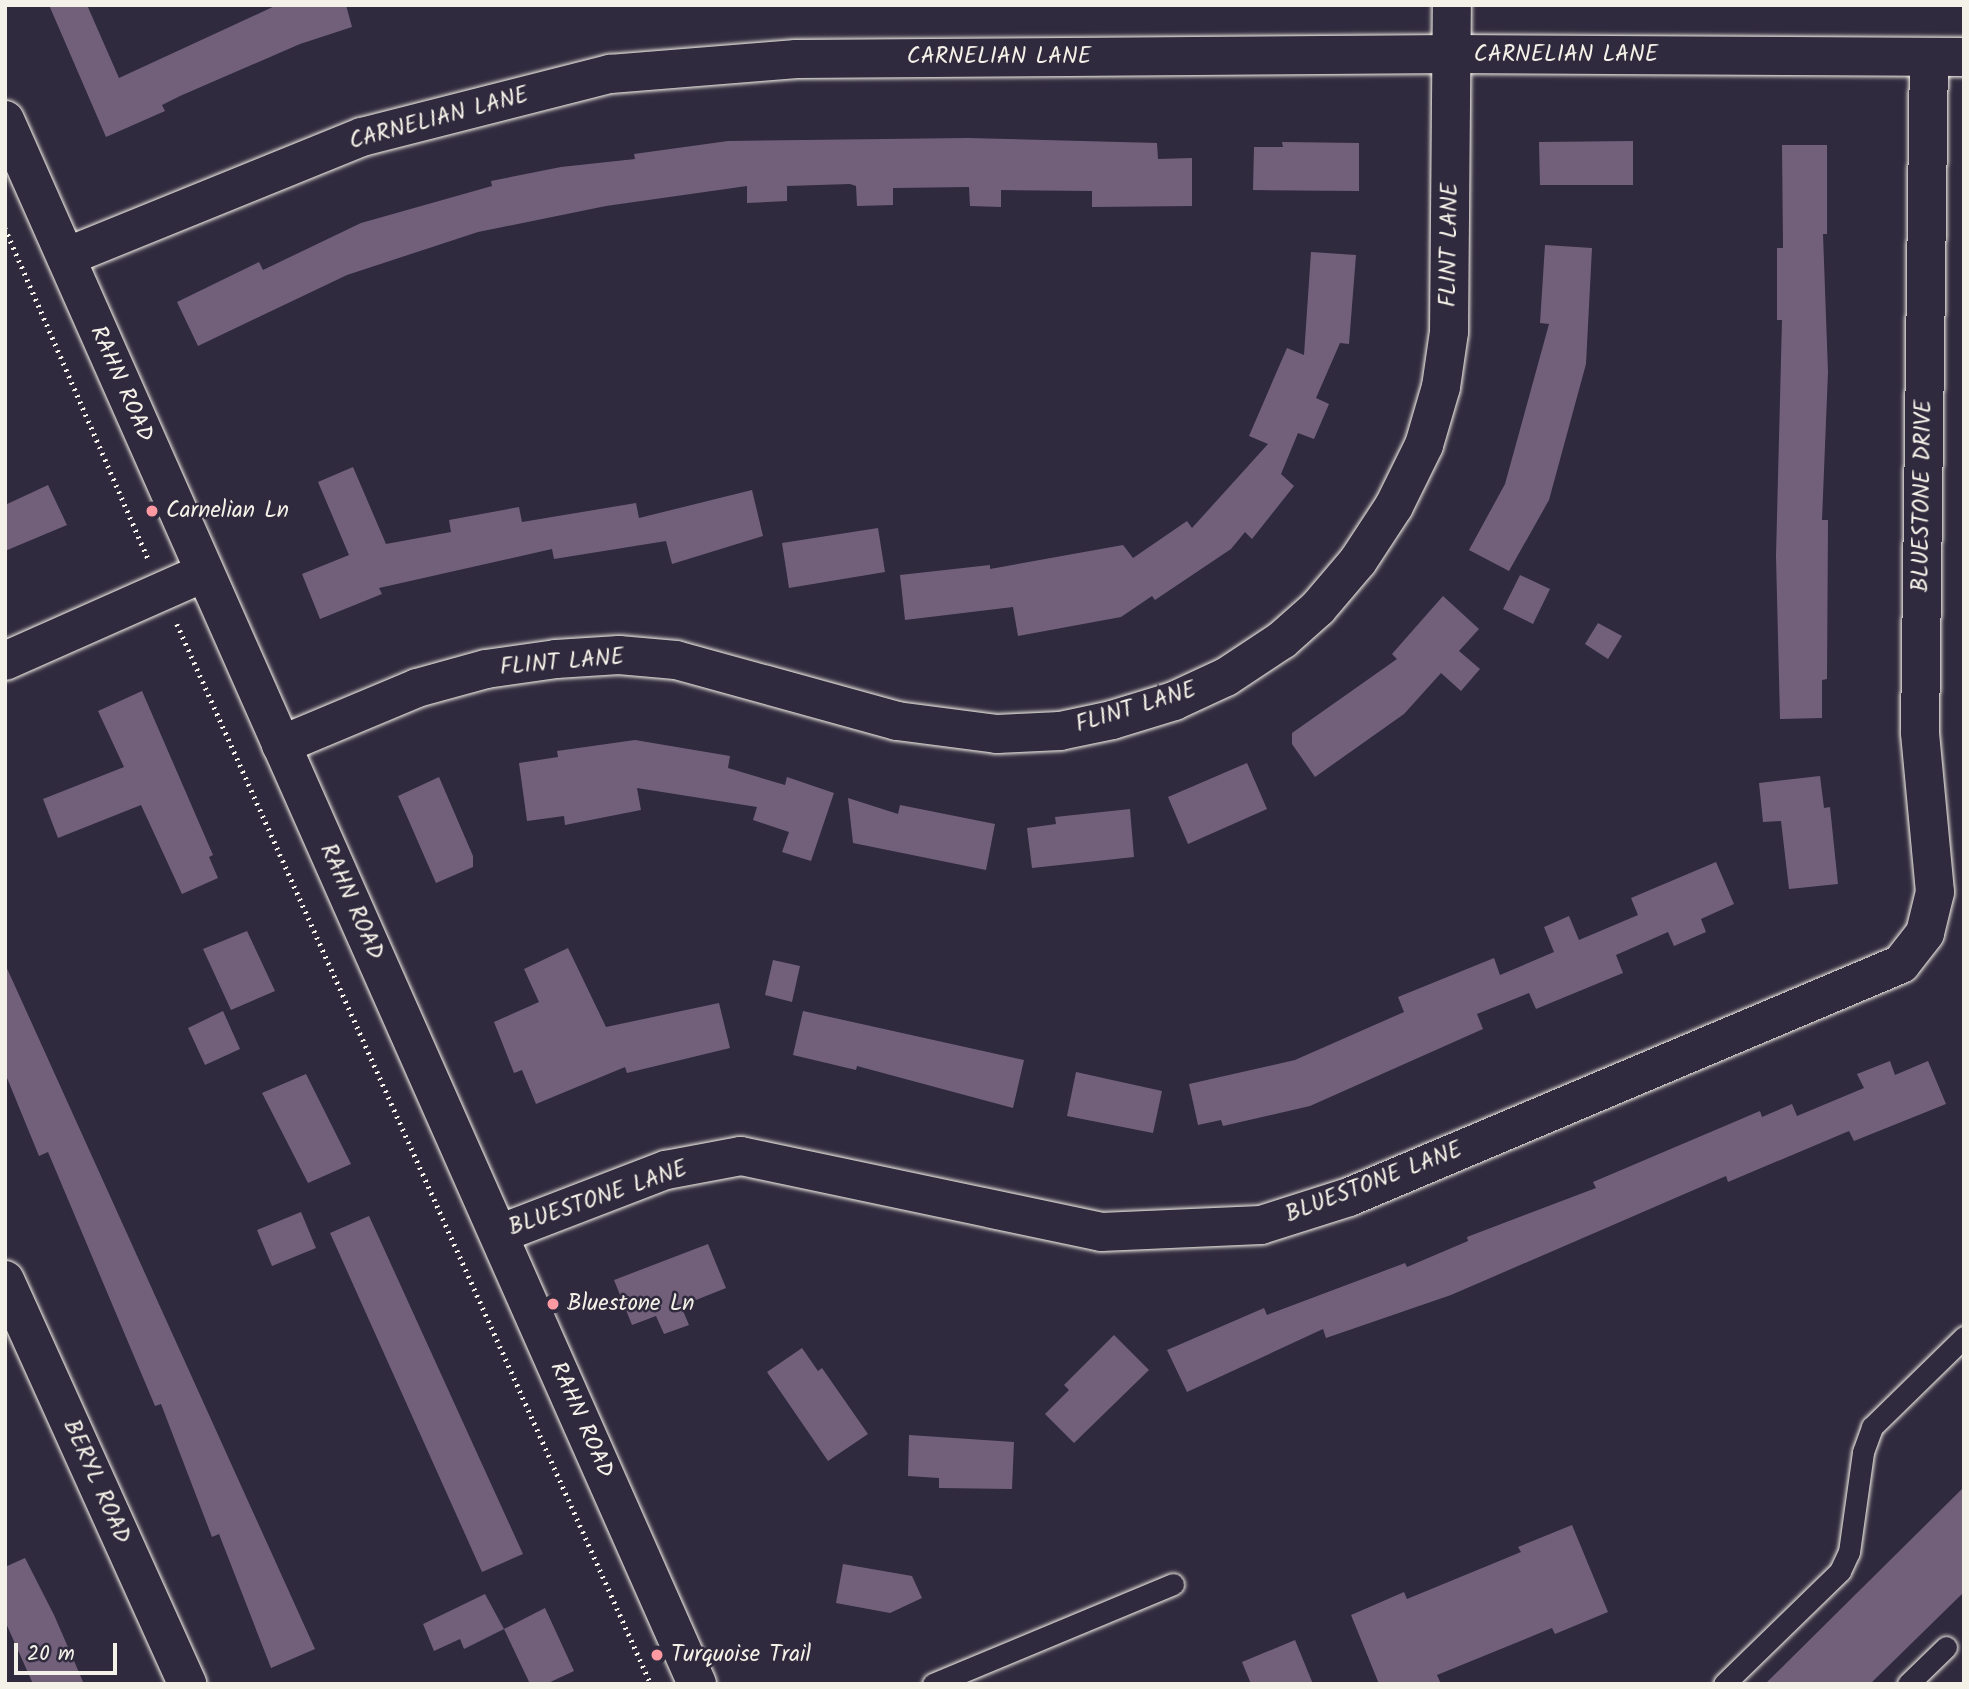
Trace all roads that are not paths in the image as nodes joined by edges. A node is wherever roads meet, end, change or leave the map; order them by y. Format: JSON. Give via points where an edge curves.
{"nodes":[{"id":1,"x":1452,"y":5,"type":"edge"},
{"id":2,"x":1452,"y":54,"type":"junction"},
{"id":3,"x":1946,"y":57,"type":"edge"},
{"id":4,"x":7,"y":129,"type":"edge"},
{"id":5,"x":66,"y":257,"type":"junction"},
{"id":6,"x":204,"y":573,"type":"junction"},
{"id":7,"x":5,"y":661,"type":"edge"},
{"id":8,"x":281,"y":745,"type":"junction"},
{"id":9,"x":1925,"y":933,"type":"joint"},
{"id":10,"x":499,"y":1234,"type":"junction"},
{"id":11,"x":5,"y":1280,"type":"edge"},
{"id":12,"x":1964,"y":1337,"type":"edge"},
{"id":13,"x":1173,"y":1584,"type":"dead end"},
{"id":14,"x":1946,"y":1647,"type":"dead end"},
{"id":15,"x":187,"y":1684,"type":"edge"},
{"id":16,"x":698,"y":1684,"type":"edge"},
{"id":17,"x":933,"y":1684,"type":"edge"},
{"id":18,"x":1724,"y":1684,"type":"edge"},
{"id":19,"x":1908,"y":1684,"type":"edge"}],
"edges":[{"from":1,"to":2,"type":"street","name":"FLINT LANE"},
{"from":2,"to":3,"type":"street","name":"CARNELIAN LANE"},
{"from":2,"to":5,"type":"street","name":"CARNELIAN LANE","via":[[796,59],[610,74],[362,137]]},
{"from":2,"to":8,"type":"street","name":"FLINT LANE","via":[[1448,332],[1441,387],[1424,445],[1394,506],[1358,561],[1318,608],[1282,640],[1226,677],[1174,701],[1112,720],[1060,731],[997,734],[897,721],[676,660],[620,655],[556,659],[486,669],[417,688]]},
{"from":3,"to":9,"type":"street","name":"BLUESTONE DRIVE","via":[[1920,732],[1935,891]]},
{"from":4,"to":5,"type":"street","name":"RAHN ROAD"},
{"from":5,"to":6,"type":"street","name":"RAHN ROAD"},
{"from":6,"to":7,"type":"street"},
{"from":6,"to":8,"type":"street","name":"RAHN ROAD"},
{"from":8,"to":10,"type":"street","name":"RAHN ROAD"},
{"from":9,"to":10,"type":"street","name":"BLUESTONE LANE","via":[[1901,964],[1349,1197],[1261,1225],[1101,1232],[741,1156],[666,1170]]},
{"from":10,"to":16,"type":"street","name":"RAHN ROAD"},
{"from":11,"to":15,"type":"street","name":"BERYL ROAD"},
{"from":12,"to":18,"type":"lane","via":[[1872,1427],[1863,1452],[1849,1552],[1840,1571]]},
{"from":13,"to":17,"type":"lane"},
{"from":14,"to":19,"type":"lane"}]}
